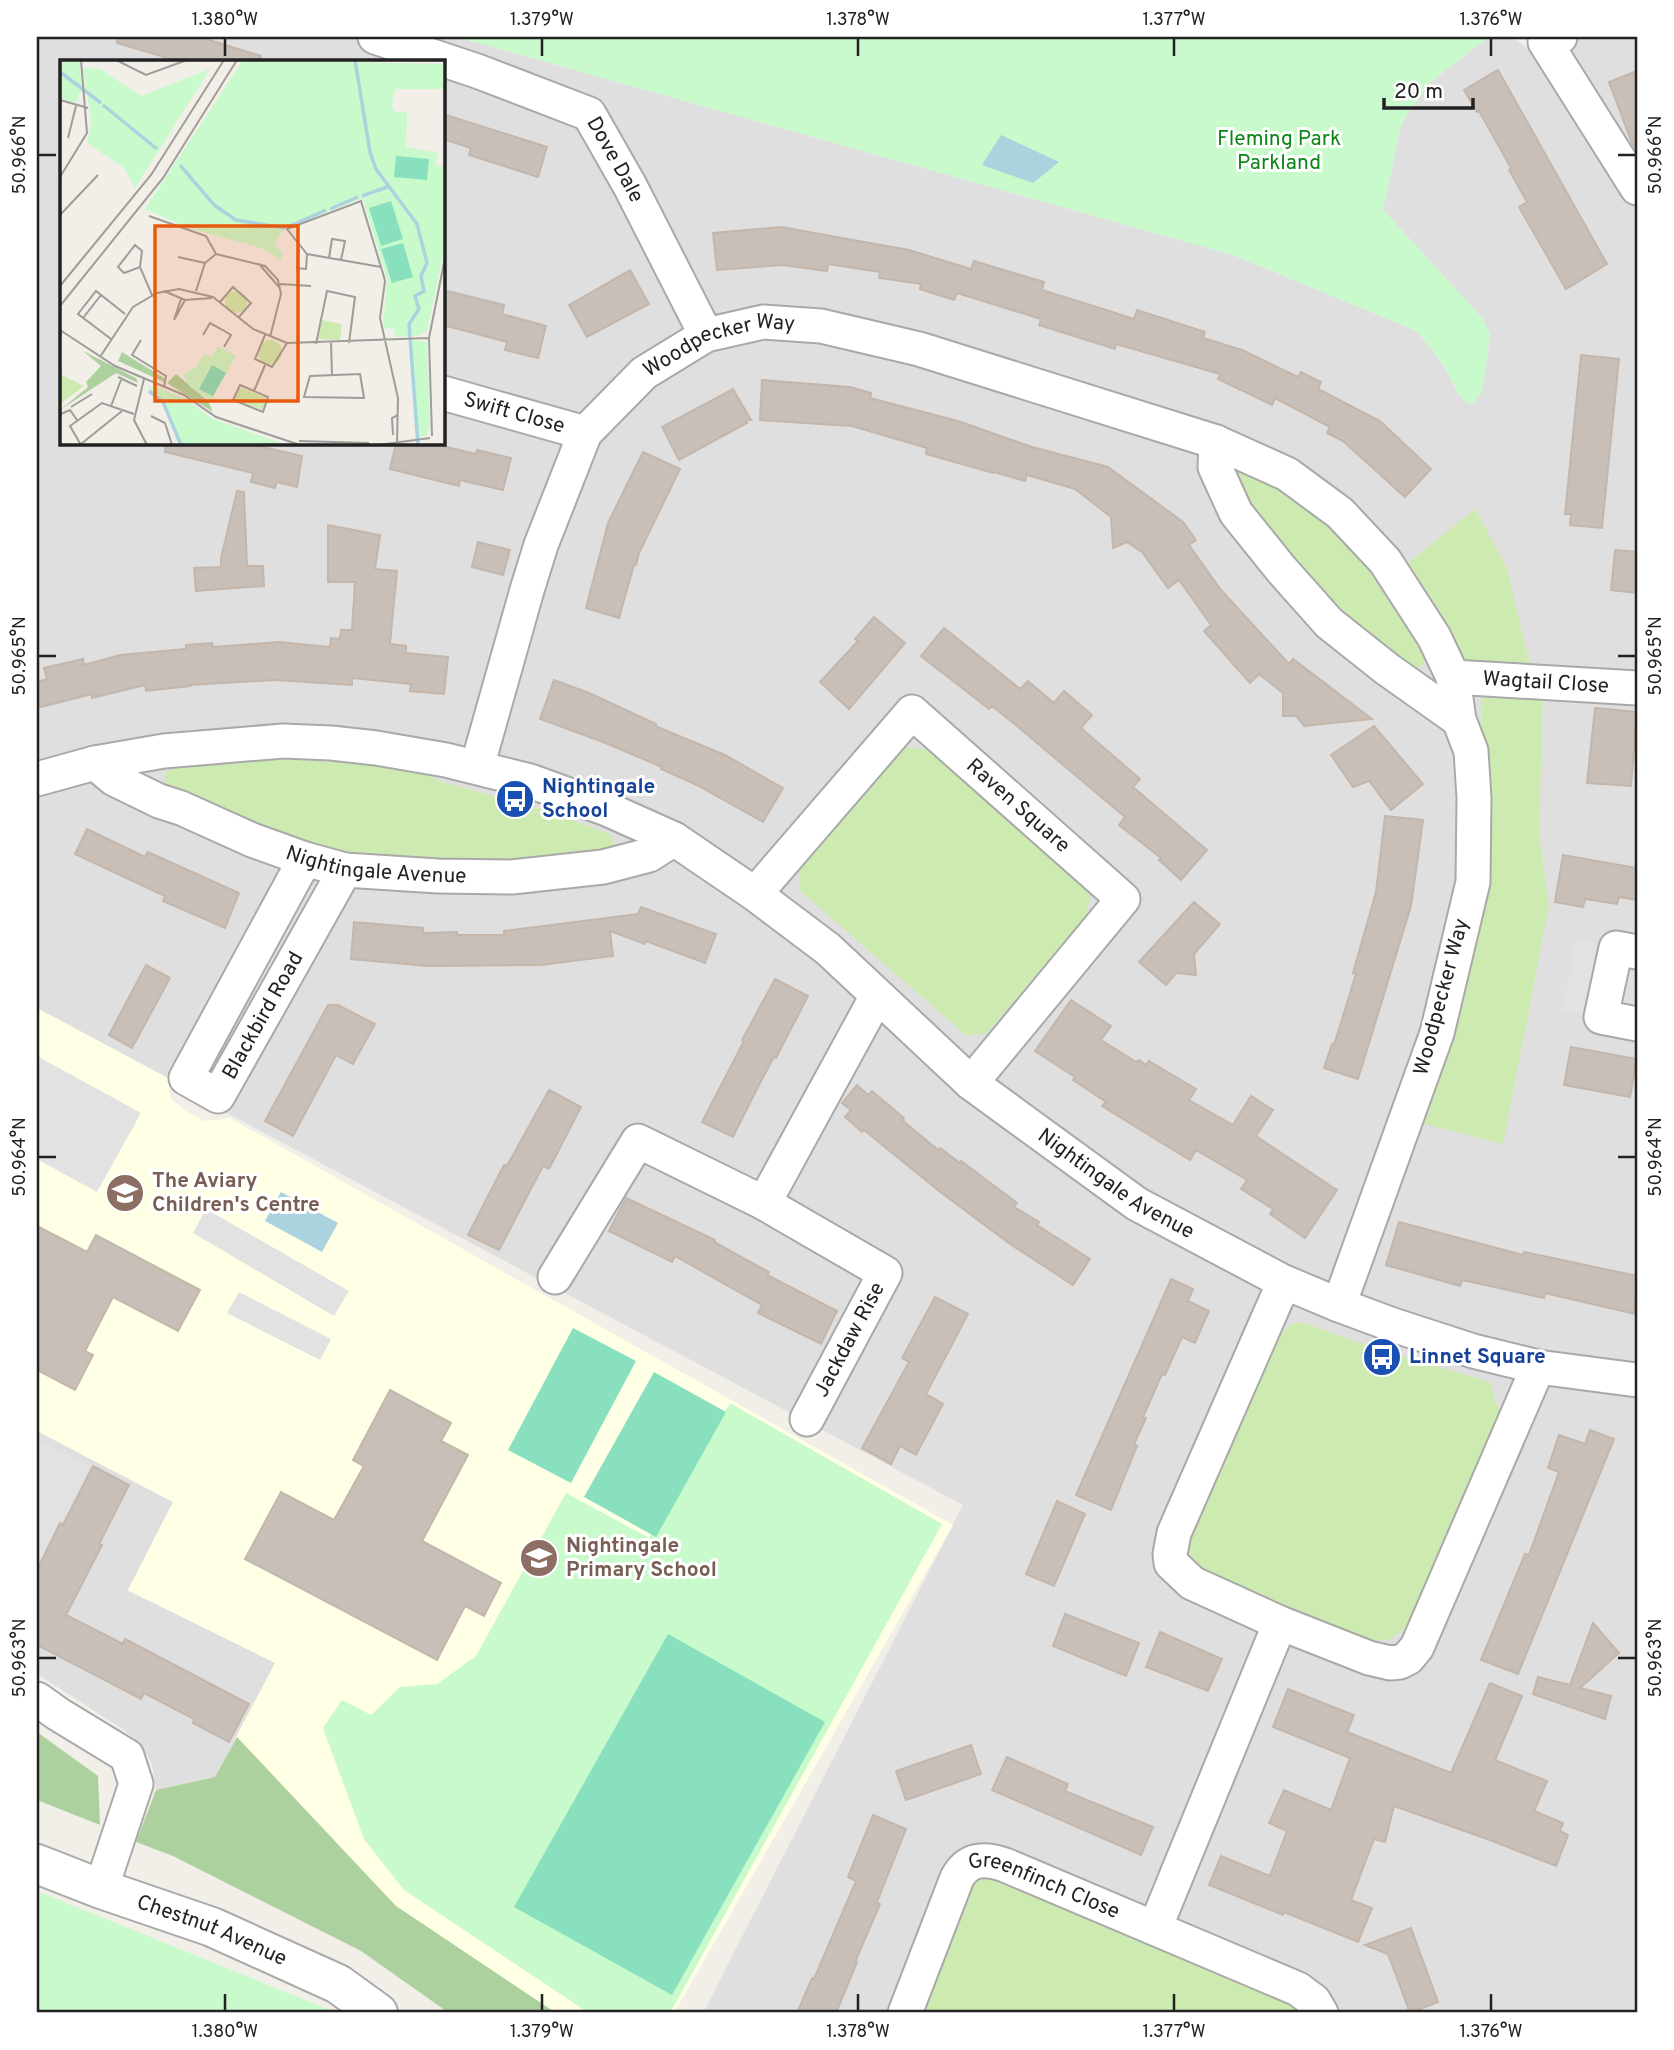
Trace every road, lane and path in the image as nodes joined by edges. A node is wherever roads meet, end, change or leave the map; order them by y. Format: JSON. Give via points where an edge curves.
{"nodes":[{"id":1,"x":375,"y":37,"type":"edge"},
{"id":2,"x":1553,"y":40,"type":"edge"},
{"id":3,"x":1637,"y":188,"type":"edge"},
{"id":4,"x":706,"y":335,"type":"junction"},
{"id":5,"x":444,"y":393,"type":"edge"},
{"id":6,"x":585,"y":433,"type":"junction"},
{"id":7,"x":1216,"y":442,"type":"junction"},
{"id":8,"x":1453,"y":677,"type":"junction"},
{"id":9,"x":1637,"y":688,"type":"edge"},
{"id":10,"x":1459,"y":720,"type":"junction"},
{"id":11,"x":95,"y":763,"type":"junction"},
{"id":12,"x":477,"y":767,"type":"junction"},
{"id":13,"x":37,"y":779,"type":"edge"},
{"id":14,"x":674,"y":839,"type":"junction"},
{"id":15,"x":305,"y":859,"type":"junction"},
{"id":16,"x":345,"y":870,"type":"junction"},
{"id":17,"x":755,"y":894,"type":"junction"},
{"id":18,"x":1637,"y":952,"type":"edge"},
{"id":19,"x":877,"y":996,"type":"junction"},
{"id":20,"x":1637,"y":1024,"type":"edge"},
{"id":21,"x":971,"y":1083,"type":"junction"},
{"id":22,"x":764,"y":1203,"type":"junction"},
{"id":23,"x":555,"y":1277,"type":"dead end"},
{"id":24,"x":1284,"y":1282,"type":"junction"},
{"id":25,"x":1339,"y":1305,"type":"junction"},
{"id":26,"x":1538,"y":1367,"type":"junction"},
{"id":27,"x":1637,"y":1380,"type":"edge"},
{"id":28,"x":807,"y":1419,"type":"dead end"},
{"id":29,"x":1280,"y":1623,"type":"junction"},
{"id":30,"x":37,"y":1699,"type":"edge"},
{"id":31,"x":37,"y":1864,"type":"edge"},
{"id":32,"x":101,"y":1889,"type":"junction"},
{"id":33,"x":1155,"y":1927,"type":"junction"},
{"id":34,"x":378,"y":2013,"type":"edge"},
{"id":35,"x":905,"y":2013,"type":"edge"},
{"id":36,"x":1321,"y":2013,"type":"edge"}],
"edges":[{"from":1,"to":4,"type":"street","name":"Dove Dale","via":[[589,114]]},
{"from":2,"to":3,"type":"street"},
{"from":4,"to":6,"type":"street","name":"Woodpecker Way","via":[[644,373]]},
{"from":4,"to":7,"type":"street","name":"Woodpecker Way","via":[[763,322],[821,326],[919,349]]},
{"from":5,"to":6,"type":"street","name":"Swift Close"},
{"from":6,"to":12,"type":"street","name":"Woodpecker Way","via":[[538,557]]},
{"from":7,"to":8,"type":"street","name":"Woodpecker Way","via":[[1287,474],[1340,513],[1385,561],[1434,636]]},
{"from":7,"to":10,"type":"street","via":[[1215,467],[1236,513],[1281,569],[1329,623]]},
{"from":8,"to":9,"type":"street","name":"Wagtail Close"},
{"from":8,"to":10,"type":"street","name":"Woodpecker Way"},
{"from":10,"to":25,"type":"street","name":"Woodpecker Way","via":[[1471,751],[1473,881],[1437,1033]]},
{"from":11,"to":12,"type":"street","name":"Nightingale Avenue","via":[[164,751],[283,741],[376,748]]},
{"from":11,"to":13,"type":"street","name":"Nightingale Avenue"},
{"from":11,"to":15,"type":"street","name":"Nightingale Avenue","via":[[114,779],[159,801]]},
{"from":12,"to":14,"type":"street","name":"Nightingale Avenue","via":[[607,809]]},
{"from":14,"to":16,"type":"street","name":"Nightingale Avenue","via":[[649,855],[603,867],[512,877]]},
{"from":14,"to":17,"type":"street","name":"Nightingale Avenue"},
{"from":15,"to":16,"type":"street","name":"Nightingale Avenue"},
{"from":15,"to":16,"type":"street","name":"Blackbird Road","via":[[186,1078],[218,1096]]},
{"from":17,"to":19,"type":"street","name":"Nightingale Avenue","via":[[828,949]]},
{"from":17,"to":21,"type":"street","name":"Raven Square","via":[[912,712],[1123,899]]},
{"from":18,"to":20,"type":"street","via":[[1616,948],[1601,1017]]},
{"from":19,"to":21,"type":"street","name":"Nightingale Avenue"},
{"from":19,"to":22,"type":"street"},
{"from":21,"to":24,"type":"street","name":"Nightingale Avenue","via":[[1137,1204]]},
{"from":22,"to":23,"type":"street","name":"Jackdaw Rise","via":[[638,1141]]},
{"from":22,"to":28,"type":"street","name":"Jackdaw Rise","via":[[886,1273]]},
{"from":24,"to":25,"type":"street","name":"Nightingale Avenue"},
{"from":24,"to":29,"type":"street","via":[[1174,1533],[1170,1554],[1171,1563],[1192,1583]]},
{"from":25,"to":26,"type":"street","name":"Nightingale Avenue","via":[[1473,1351]]},
{"from":26,"to":27,"type":"street","name":"Nightingale Avenue"},
{"from":26,"to":29,"type":"street","via":[[1417,1647],[1408,1657],[1380,1661]]},
{"from":29,"to":33,"type":"street"},
{"from":30,"to":32,"type":"street","via":[[127,1756],[136,1784]]},
{"from":31,"to":32,"type":"street","name":"Chestnut Avenue"},
{"from":32,"to":34,"type":"street","name":"Chestnut Avenue","via":[[212,1927],[338,1984]]},
{"from":33,"to":35,"type":"street","name":"Greenfinch Close","via":[[996,1862],[973,1862],[957,1878]]},
{"from":33,"to":36,"type":"street","name":"Greenfinch Close","via":[[1298,1989]]}]}
